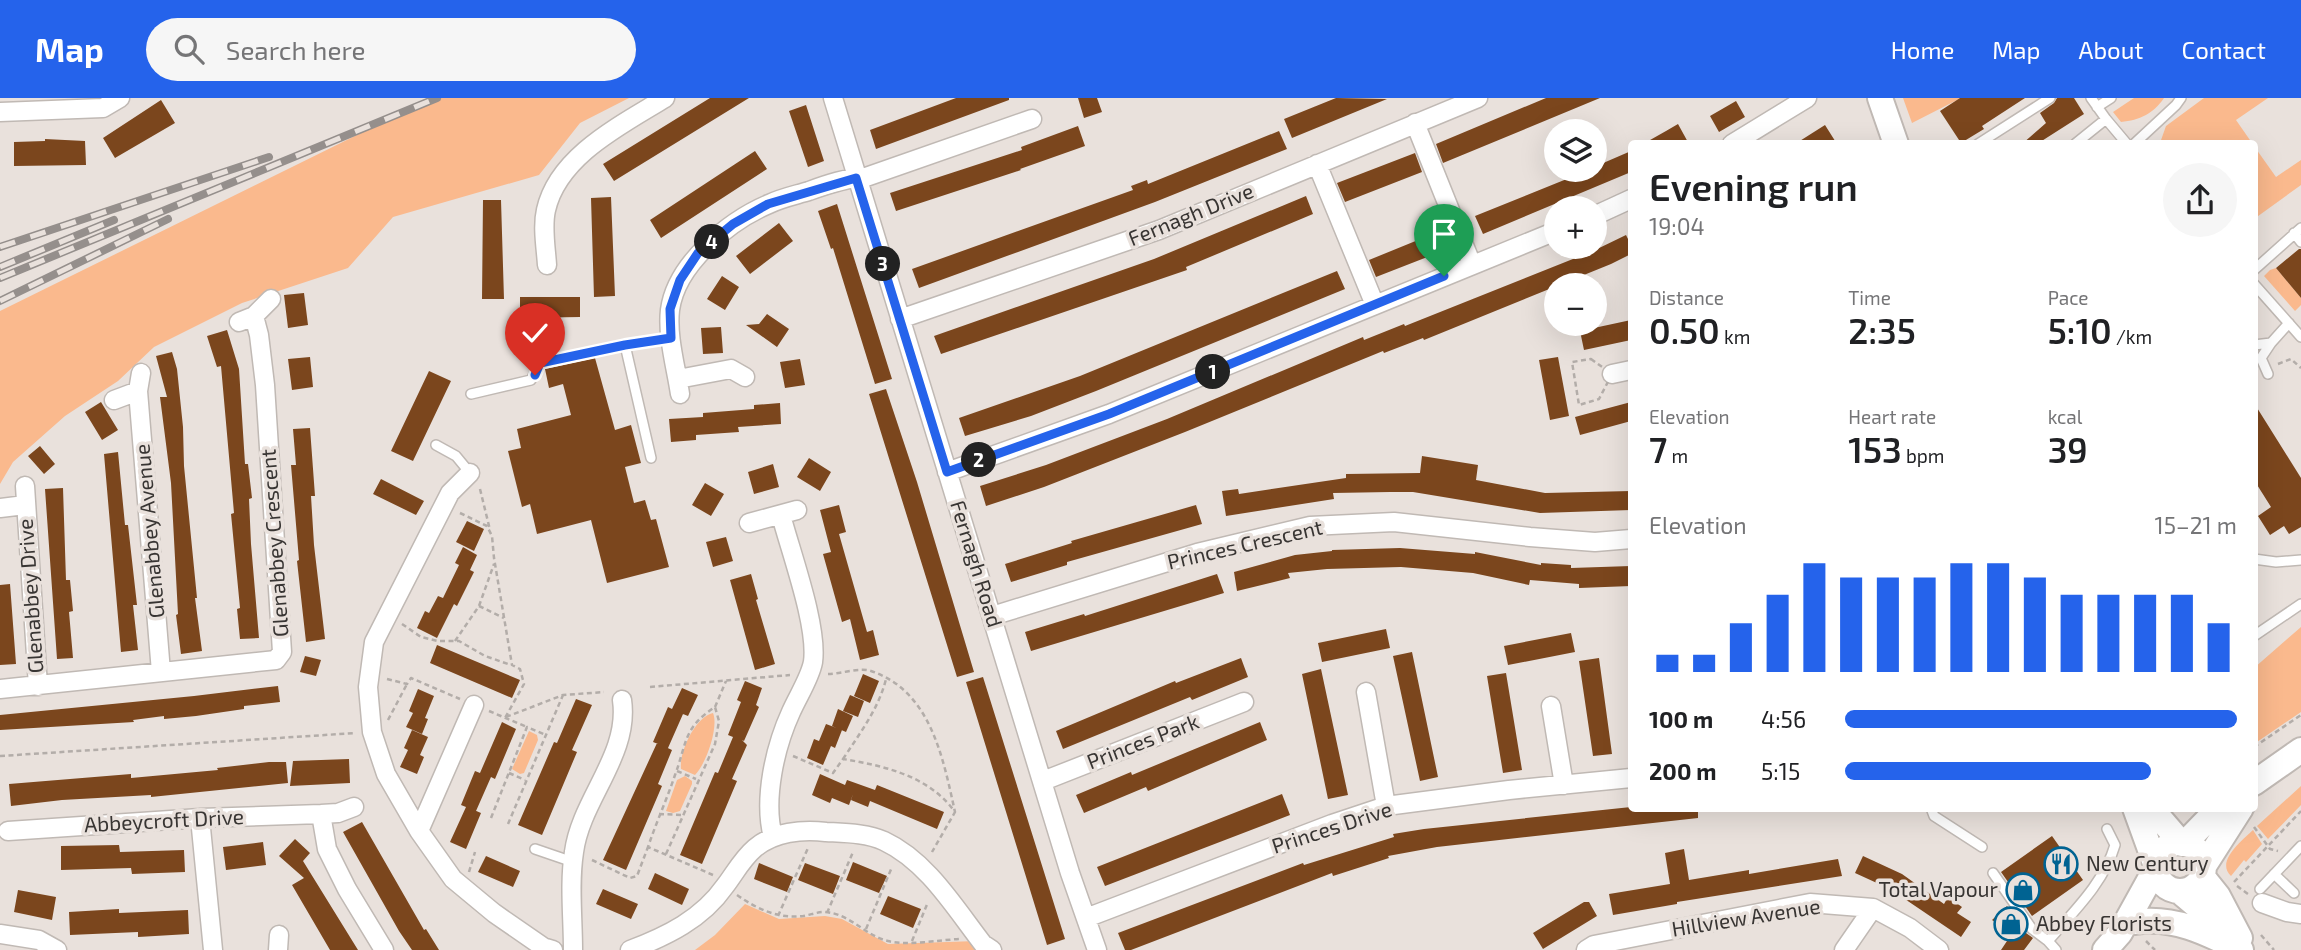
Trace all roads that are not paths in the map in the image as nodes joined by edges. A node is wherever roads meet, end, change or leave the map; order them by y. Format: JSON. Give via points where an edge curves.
{"nodes":[{"id":1,"x":120,"y":98,"type":"edge"},
{"id":2,"x":665,"y":98,"type":"edge"},
{"id":3,"x":833,"y":98,"type":"edge"},
{"id":4,"x":1478,"y":98,"type":"edge"},
{"id":5,"x":1807,"y":98,"type":"edge"},
{"id":6,"x":1880,"y":98,"type":"edge"},
{"id":7,"x":2050,"y":98,"type":"edge"},
{"id":8,"x":2091,"y":98,"type":"edge"},
{"id":9,"x":2111,"y":98,"type":"edge"},
{"id":10,"x":2181,"y":98,"type":"edge"},
{"id":11,"x":2097,"y":107,"type":"junction"},
{"id":12,"x":0,"y":112,"type":"edge"},
{"id":13,"x":1032,"y":119,"type":"dead end"},
{"id":14,"x":2106,"y":119,"type":"junction"},
{"id":15,"x":1415,"y":123,"type":"junction"},
{"id":16,"x":1739,"y":140,"type":"edge"},
{"id":17,"x":1895,"y":140,"type":"edge"},
{"id":18,"x":1984,"y":140,"type":"edge"},
{"id":19,"x":2080,"y":140,"type":"edge"},
{"id":20,"x":2124,"y":140,"type":"edge"},
{"id":21,"x":2138,"y":140,"type":"edge"},
{"id":22,"x":1317,"y":164,"type":"junction"},
{"id":23,"x":856,"y":178,"type":"junction"},
{"id":24,"x":1628,"y":201,"type":"edge"},
{"id":25,"x":1607,"y":210,"type":"edge"},
{"id":26,"x":2298,"y":231,"type":"edge"},
{"id":27,"x":1544,"y":236,"type":"edge"},
{"id":28,"x":2301,"y":242,"type":"edge"},
{"id":29,"x":547,"y":265,"type":"dead end"},
{"id":30,"x":1472,"y":265,"type":"junction"},
{"id":31,"x":2258,"y":266,"type":"edge"},
{"id":32,"x":2258,"y":289,"type":"edge"},
{"id":33,"x":271,"y":299,"type":"dead end"},
{"id":34,"x":1376,"y":305,"type":"junction"},
{"id":35,"x":900,"y":319,"type":"junction"},
{"id":36,"x":2288,"y":323,"type":"junction"},
{"id":37,"x":2301,"y":337,"type":"edge"},
{"id":38,"x":671,"y":338,"type":"junction"},
{"id":39,"x":2270,"y":343,"type":"junction"},
{"id":40,"x":2258,"y":344,"type":"edge"},
{"id":41,"x":625,"y":345,"type":"junction"},
{"id":42,"x":1628,"y":371,"type":"edge"},
{"id":43,"x":2267,"y":372,"type":"road end"},
{"id":44,"x":1612,"y":374,"type":"road end"},
{"id":45,"x":745,"y":377,"type":"dead end"},
{"id":46,"x":471,"y":394,"type":"dead end"},
{"id":47,"x":114,"y":400,"type":"dead end"},
{"id":48,"x":436,"y":446,"type":"dead end"},
{"id":49,"x":651,"y":458,"type":"dead end"},
{"id":50,"x":947,"y":472,"type":"junction"},
{"id":51,"x":470,"y":473,"type":"joint"},
{"id":52,"x":25,"y":486,"type":"dead end"},
{"id":53,"x":25,"y":505,"type":"junction"},
{"id":54,"x":0,"y":508,"type":"edge"},
{"id":55,"x":749,"y":523,"type":"dead end"},
{"id":56,"x":1628,"y":539,"type":"edge"},
{"id":57,"x":2258,"y":560,"type":"edge"},
{"id":58,"x":2301,"y":560,"type":"edge"},
{"id":59,"x":2301,"y":604,"type":"edge"},
{"id":60,"x":992,"y":616,"type":"junction"},
{"id":61,"x":2258,"y":633,"type":"edge"},
{"id":62,"x":161,"y":672,"type":"junction"},
{"id":63,"x":38,"y":686,"type":"junction"},
{"id":64,"x":0,"y":689,"type":"edge"},
{"id":65,"x":1366,"y":692,"type":"dead end"},
{"id":66,"x":622,"y":700,"type":"dead end"},
{"id":67,"x":1244,"y":702,"type":"dead end"},
{"id":68,"x":474,"y":705,"type":"road end"},
{"id":69,"x":1551,"y":706,"type":"dead end"},
{"id":70,"x":2301,"y":750,"type":"edge"},
{"id":71,"x":1628,"y":778,"type":"edge"},
{"id":72,"x":1043,"y":781,"type":"junction"},
{"id":73,"x":2258,"y":783,"type":"edge"},
{"id":74,"x":1563,"y":785,"type":"junction"},
{"id":75,"x":1386,"y":806,"type":"junction"},
{"id":76,"x":354,"y":807,"type":"dead end"},
{"id":77,"x":1932,"y":812,"type":"edge"},
{"id":78,"x":2136,"y":812,"type":"edge"},
{"id":79,"x":2155,"y":812,"type":"edge"},
{"id":80,"x":2215,"y":812,"type":"edge"},
{"id":81,"x":321,"y":814,"type":"junction"},
{"id":82,"x":2247,"y":816,"type":"edge"},
{"id":83,"x":200,"y":818,"type":"junction"},
{"id":84,"x":2106,"y":829,"type":"dead end"},
{"id":85,"x":8,"y":831,"type":"dead end"},
{"id":86,"x":419,"y":831,"type":"junction"},
{"id":87,"x":774,"y":837,"type":"junction"},
{"id":88,"x":2183,"y":844,"type":"junction"},
{"id":89,"x":2301,"y":846,"type":"edge"},
{"id":90,"x":1982,"y":847,"type":"dead end"},
{"id":91,"x":535,"y":849,"type":"dead end"},
{"id":92,"x":573,"y":857,"type":"junction"},
{"id":93,"x":2156,"y":867,"type":"junction"},
{"id":94,"x":2203,"y":871,"type":"junction"},
{"id":95,"x":1993,"y":873,"type":"dead end"},
{"id":96,"x":2274,"y":874,"type":"junction"},
{"id":97,"x":2178,"y":891,"type":"junction"},
{"id":98,"x":2294,"y":893,"type":"dead end"},
{"id":99,"x":2261,"y":896,"type":"joint"},
{"id":100,"x":1873,"y":908,"type":"junction"},
{"id":101,"x":2301,"y":914,"type":"edge"},
{"id":102,"x":1086,"y":918,"type":"junction"},
{"id":103,"x":0,"y":934,"type":"edge"},
{"id":104,"x":2127,"y":937,"type":"edge"},
{"id":105,"x":2048,"y":942,"type":"junction"},
{"id":106,"x":985,"y":944,"type":"edge"},
{"id":107,"x":2245,"y":948,"type":"edge"},
{"id":108,"x":57,"y":950,"type":"edge"},
{"id":109,"x":213,"y":950,"type":"edge"},
{"id":110,"x":384,"y":950,"type":"edge"},
{"id":111,"x":554,"y":950,"type":"edge"},
{"id":112,"x":573,"y":950,"type":"edge"},
{"id":113,"x":630,"y":950,"type":"edge"},
{"id":114,"x":1097,"y":950,"type":"edge"},
{"id":115,"x":1586,"y":950,"type":"edge"},
{"id":116,"x":1844,"y":950,"type":"edge"},
{"id":117,"x":1939,"y":950,"type":"edge"},
{"id":118,"x":2056,"y":950,"type":"edge"}],
"edges":[{"from":1,"to":12,"type":"street","via":[[103,108]]},
{"from":2,"to":29,"type":"street","via":[[565,169],[545,213]]},
{"from":3,"to":23,"type":"street","name":"Fernagh Road"},
{"from":4,"to":15,"type":"street","name":"Fernagh Drive"},
{"from":5,"to":16,"type":"street"},
{"from":6,"to":17,"type":"main road"},
{"from":7,"to":18,"type":"lane"},
{"from":8,"to":11,"type":"lane"},
{"from":9,"to":11,"type":"lane"},
{"from":10,"to":21,"type":"lane"},
{"from":11,"to":14,"type":"lane"},
{"from":13,"to":23,"type":"street"},
{"from":14,"to":19,"type":"lane"},
{"from":14,"to":20,"type":"lane"},
{"from":15,"to":22,"type":"street","name":"Fernagh Drive"},
{"from":15,"to":30,"type":"street"},
{"from":22,"to":34,"type":"street"},
{"from":22,"to":35,"type":"street","name":"Fernagh Drive","via":[[1159,230]]},
{"from":23,"to":35,"type":"street","name":"Fernagh Road"},
{"from":23,"to":38,"type":"street","via":[[768,204],[733,224],[698,253],[680,280],[670,309]]},
{"from":24,"to":25,"type":"street"},
{"from":26,"to":28,"type":"lane"},
{"from":26,"to":31,"type":"lane"},
{"from":27,"to":30,"type":"street"},
{"from":30,"to":34,"type":"street"},
{"from":32,"to":36,"type":"lane"},
{"from":33,"to":62,"type":"street","name":"Glenabbey Crescent","via":[[246,319],[259,335],[265,385],[282,652],[276,660]]},
{"from":34,"to":50,"type":"street","via":[[1109,414]]},
{"from":35,"to":50,"type":"street","name":"Fernagh Road"},
{"from":36,"to":37,"type":"lane"},
{"from":36,"to":39,"type":"lane"},
{"from":38,"to":41,"type":"lane"},
{"from":38,"to":45,"type":"street","via":[[679,387],[731,369]]},
{"from":39,"to":40,"type":"lane"},
{"from":39,"to":43,"type":"lane","via":[[2261,358]]},
{"from":41,"to":46,"type":"lane","via":[[540,363],[531,380]]},
{"from":41,"to":49,"type":"lane"},
{"from":42,"to":44,"type":"street"},
{"from":47,"to":62,"type":"street","name":"Glenabbey Avenue","via":[[140,382]]},
{"from":48,"to":51,"type":"lane","via":[[456,456]]},
{"from":50,"to":60,"type":"street","name":"Fernagh Road"},
{"from":51,"to":86,"type":"street","via":[[450,492],[387,614],[374,642],[369,673],[372,732],[386,774]]},
{"from":52,"to":53,"type":"street","name":"Glenabbey Drive"},
{"from":53,"to":54,"type":"street","name":"Glenabbey Drive"},
{"from":53,"to":63,"type":"street","name":"Glenabbey Drive"},
{"from":55,"to":87,"type":"street","via":[[789,513],[815,639],[812,665],[777,749],[769,820]]},
{"from":56,"to":60,"type":"street","name":"Princes Crescent","via":[[1595,542],[1394,522],[1310,526],[1197,553]]},
{"from":57,"to":58,"type":"lane"},
{"from":59,"to":61,"type":"lane"},
{"from":60,"to":72,"type":"street","name":"Fernagh Road"},
{"from":62,"to":63,"type":"street","name":"Glenabbey Crescent"},
{"from":63,"to":64,"type":"street","name":"Glenabbey Crescent"},
{"from":65,"to":75,"type":"street"},
{"from":66,"to":92,"type":"street","via":[[622,735],[584,816]]},
{"from":67,"to":72,"type":"street","name":"Princes Park"},
{"from":68,"to":86,"type":"street"},
{"from":69,"to":74,"type":"street"},
{"from":70,"to":73,"type":"main road"},
{"from":71,"to":74,"type":"street","name":"Princes Drive"},
{"from":72,"to":102,"type":"street","name":"Fernagh Road"},
{"from":74,"to":75,"type":"street","name":"Princes Drive"},
{"from":75,"to":102,"type":"street","name":"Princes Drive"},
{"from":76,"to":81,"type":"street","name":"Abbeycroft Drive"},
{"from":77,"to":90,"type":"lane"},
{"from":78,"to":93,"type":"main road"},
{"from":79,"to":88,"type":"main road"},
{"from":80,"to":88,"type":"main road"},
{"from":81,"to":83,"type":"street","name":"Abbeycroft Drive"},
{"from":81,"to":110,"type":"street","via":[[327,849]]},
{"from":82,"to":94,"type":"main road"},
{"from":83,"to":85,"type":"street","name":"Abbeycroft Drive"},
{"from":83,"to":109,"type":"street"},
{"from":84,"to":105,"type":"lane","via":[[2115,845],[2109,864]]},
{"from":86,"to":111,"type":"street","via":[[453,879],[494,913]]},
{"from":87,"to":106,"type":"street","via":[[815,831],[883,841],[936,884]]},
{"from":87,"to":113,"type":"street","via":[[756,847],[702,912],[664,937]]},
{"from":88,"to":93,"type":"main road","via":[[2162,852]]},
{"from":88,"to":94,"type":"main road","via":[[2198,852]]},
{"from":89,"to":96,"type":"lane"},
{"from":91,"to":92,"type":"lane"},
{"from":92,"to":112,"type":"street"},
{"from":93,"to":97,"type":"main road","via":[[2160,881]]},
{"from":93,"to":104,"type":"main road"},
{"from":94,"to":97,"type":"main road","via":[[2193,887]]},
{"from":94,"to":107,"type":"main road"},
{"from":95,"to":105,"type":"lane","via":[[2032,929]]},
{"from":96,"to":98,"type":"lane"},
{"from":96,"to":99,"type":"lane"},
{"from":97,"to":104,"type":"main road"},
{"from":97,"to":107,"type":"main road"},
{"from":99,"to":101,"type":"street","via":[[2287,912]]},
{"from":100,"to":115,"type":"street","name":"Hillview Avenue","via":[[1811,903]]},
{"from":100,"to":116,"type":"street"},
{"from":100,"to":117,"type":"street","name":"Hillview Avenue"},
{"from":102,"to":114,"type":"street","name":"Fernagh Road"},
{"from":103,"to":108,"type":"street","via":[[39,940]]},
{"from":104,"to":107,"type":"main road","via":[[2155,919]]},
{"from":105,"to":118,"type":"lane"}]}
